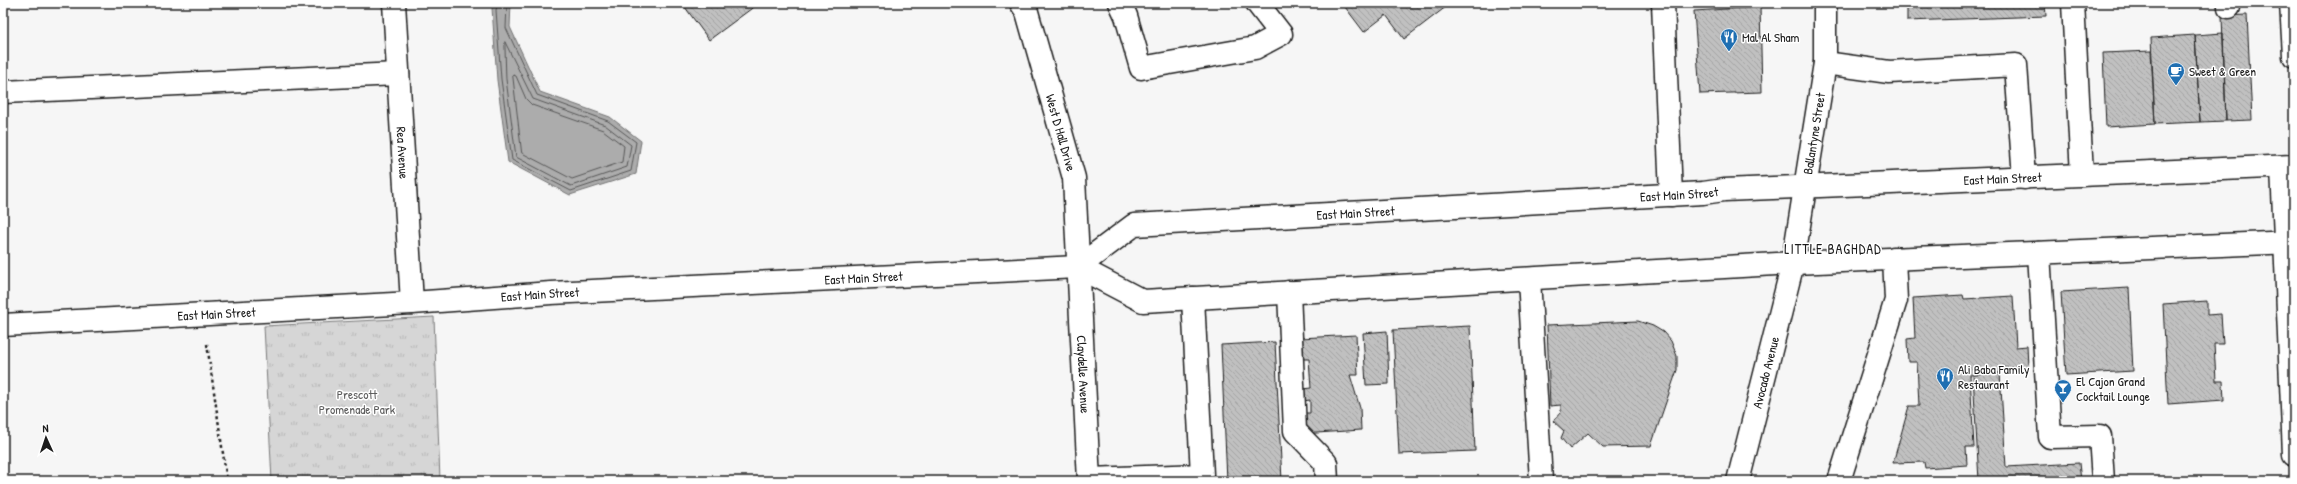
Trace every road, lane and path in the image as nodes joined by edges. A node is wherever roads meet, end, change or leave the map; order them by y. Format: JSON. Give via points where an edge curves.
{"nodes":[{"id":1,"x":394,"y":3,"type":"edge"},
{"id":2,"x":1021,"y":3,"type":"edge"},
{"id":3,"x":1120,"y":3,"type":"edge"},
{"id":4,"x":1258,"y":3,"type":"edge"},
{"id":5,"x":1662,"y":3,"type":"edge"},
{"id":6,"x":1825,"y":3,"type":"edge"},
{"id":7,"x":2073,"y":3,"type":"edge"},
{"id":8,"x":2290,"y":3,"type":"edge"},
{"id":9,"x":2294,"y":56,"type":"edge"},
{"id":10,"x":1825,"y":63,"type":"junction"},
{"id":11,"x":398,"y":74,"type":"junction"},
{"id":12,"x":3,"y":92,"type":"edge"},
{"id":13,"x":2288,"y":166,"type":"edge"},
{"id":14,"x":2082,"y":175,"type":"junction"},
{"id":15,"x":2024,"y":178,"type":"junction"},
{"id":16,"x":1806,"y":187,"type":"junction"},
{"id":17,"x":1671,"y":195,"type":"junction"},
{"id":18,"x":2289,"y":242,"type":"edge"},
{"id":19,"x":2039,"y":252,"type":"junction"},
{"id":20,"x":1894,"y":258,"type":"junction"},
{"id":21,"x":1793,"y":263,"type":"junction"},
{"id":22,"x":1078,"y":267,"type":"junction"},
{"id":23,"x":1529,"y":279,"type":"junction"},
{"id":24,"x":1289,"y":292,"type":"junction"},
{"id":25,"x":1193,"y":298,"type":"junction"},
{"id":26,"x":412,"y":303,"type":"junction"},
{"id":27,"x":202,"y":314,"type":"junction"},
{"id":28,"x":3,"y":325,"type":"edge"},
{"id":29,"x":2294,"y":455,"type":"edge"},
{"id":30,"x":1089,"y":480,"type":"edge"},
{"id":31,"x":227,"y":481,"type":"edge"},
{"id":32,"x":1327,"y":481,"type":"edge"},
{"id":33,"x":1541,"y":481,"type":"edge"},
{"id":34,"x":1738,"y":481,"type":"edge"},
{"id":35,"x":1839,"y":481,"type":"edge"},
{"id":36,"x":2104,"y":481,"type":"edge"}],
"edges":[{"from":1,"to":11,"type":"main road","name":"Rea Avenue"},
{"from":2,"to":22,"type":"main road","name":"West D Hall Drive","via":[[1027,12],[1074,178]]},
{"from":3,"to":4,"type":"main road","via":[[1141,68],[1255,48],[1281,34]]},
{"from":5,"to":17,"type":"main road"},
{"from":6,"to":10,"type":"main road","name":"Ballantyne Street"},
{"from":7,"to":14,"type":"main road"},
{"from":8,"to":9,"type":"main road"},
{"from":10,"to":15,"type":"main road","via":[[1889,72],[2016,66]]},
{"from":10,"to":16,"type":"main road","name":"Ballantyne Street"},
{"from":11,"to":12,"type":"main road"},
{"from":11,"to":26,"type":"main road","name":"Rea Avenue"},
{"from":13,"to":14,"type":"main road","name":"East Main Street"},
{"from":13,"to":18,"type":"main road"},
{"from":14,"to":15,"type":"main road","name":"East Main Street"},
{"from":15,"to":16,"type":"main road","name":"East Main Street"},
{"from":16,"to":17,"type":"main road","name":"East Main Street"},
{"from":16,"to":21,"type":"main road","name":"Ballantyne Street"},
{"from":17,"to":22,"type":"main road","name":"East Main Street","via":[[1134,226]]},
{"from":18,"to":19,"type":"main road"},
{"from":18,"to":29,"type":"main road"},
{"from":19,"to":20,"type":"main road"},
{"from":19,"to":36,"type":"main road","via":[[2050,437],[2100,436]]},
{"from":20,"to":21,"type":"main road"},
{"from":20,"to":35,"type":"main road","via":[[1896,300]]},
{"from":21,"to":23,"type":"main road"},
{"from":21,"to":34,"type":"main road","name":"Avocado Avenue"},
{"from":22,"to":25,"type":"main road","via":[[1143,301]]},
{"from":22,"to":26,"type":"main road","name":"East Main Street","via":[[551,293]]},
{"from":22,"to":30,"type":"main road","name":"Claydelle Avenue"},
{"from":23,"to":24,"type":"main road"},
{"from":23,"to":33,"type":"main road"},
{"from":24,"to":25,"type":"main road"},
{"from":24,"to":32,"type":"main road","via":[[1295,431],[1326,463]]},
{"from":25,"to":30,"type":"main road","via":[[1202,474]]},
{"from":26,"to":27,"type":"main road","name":"East Main Street"},
{"from":27,"to":28,"type":"main road","name":"East Main Street"},
{"from":27,"to":31,"type":"path"}]}
